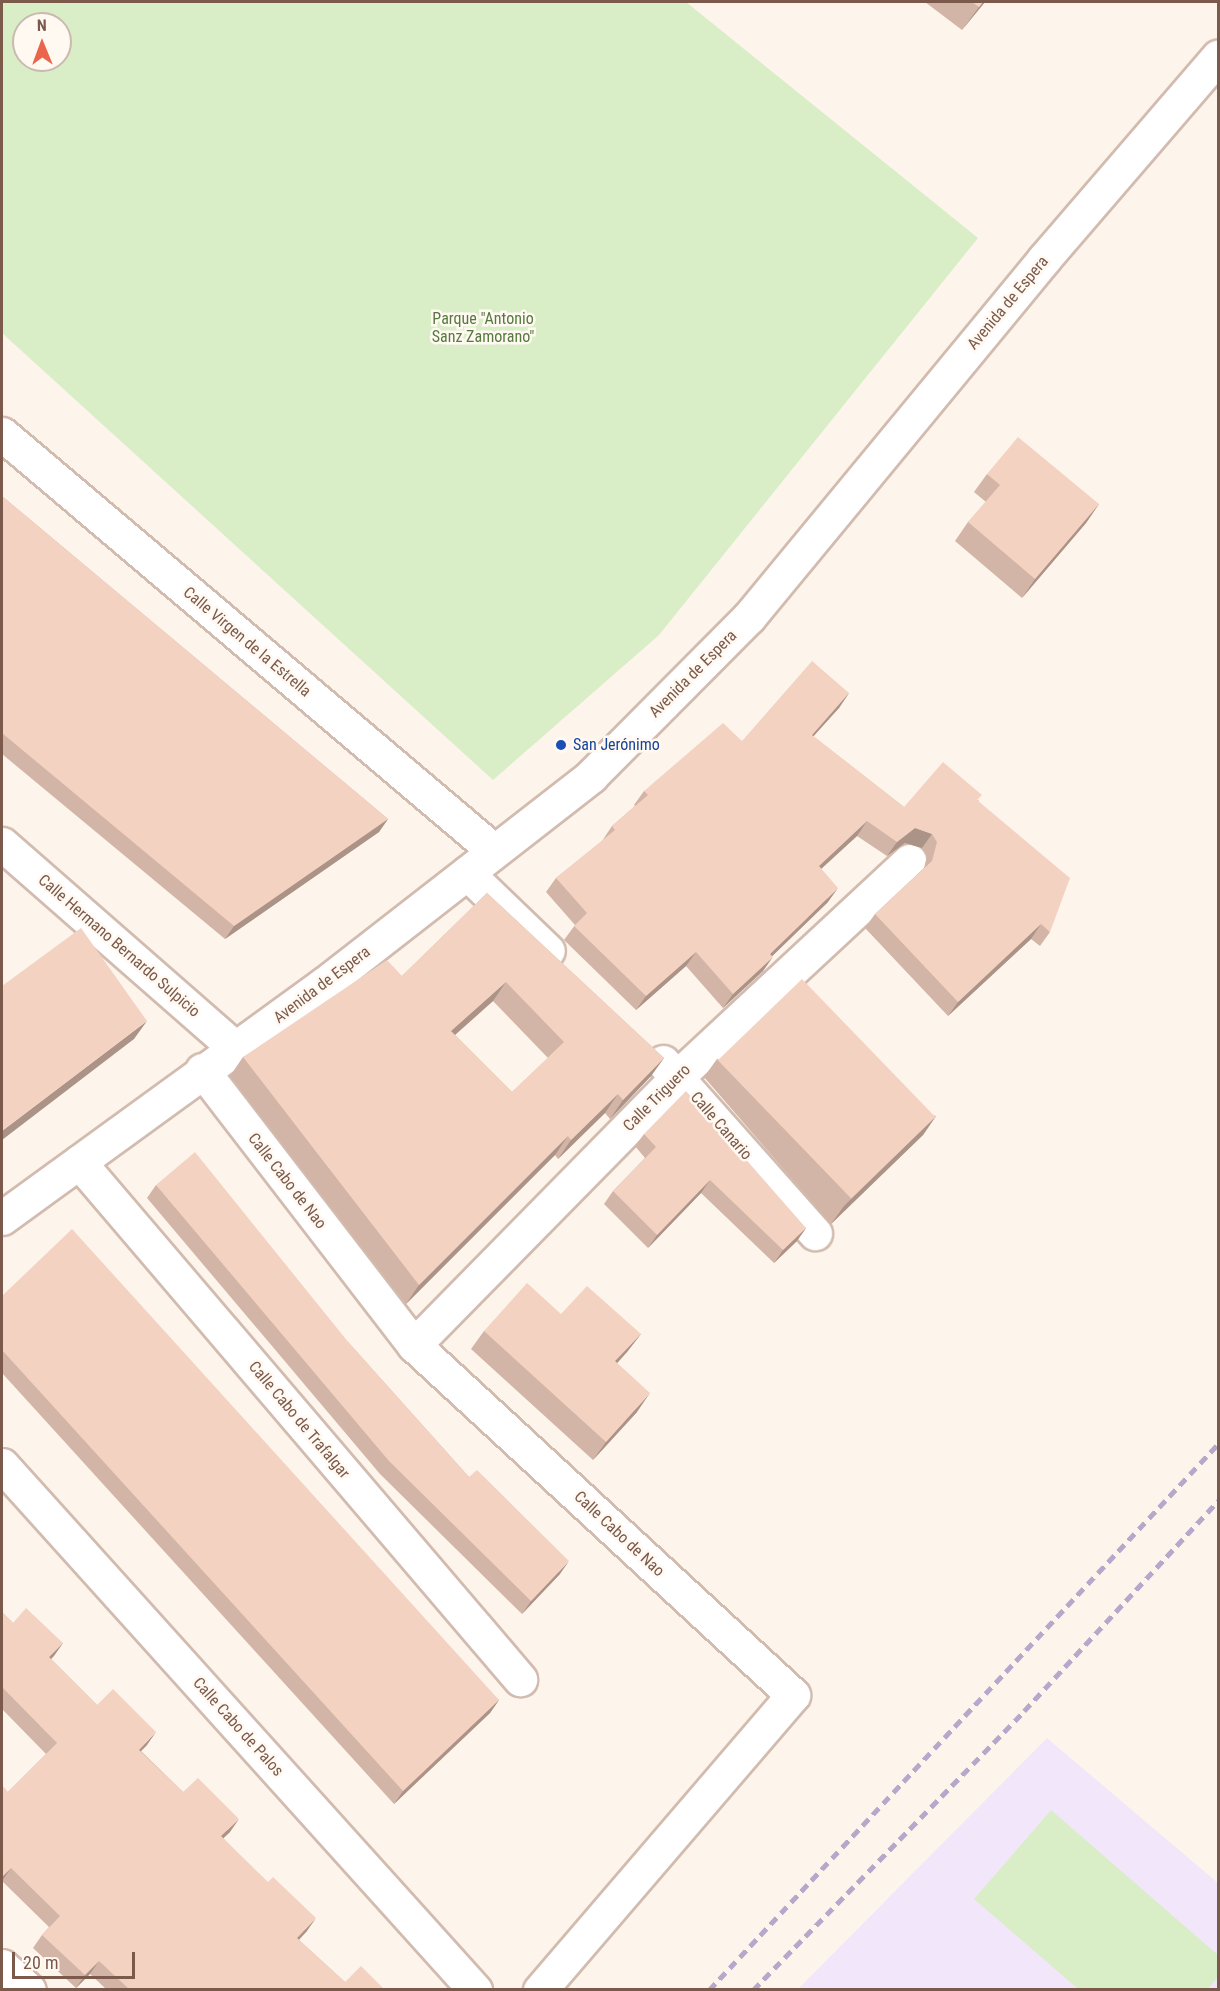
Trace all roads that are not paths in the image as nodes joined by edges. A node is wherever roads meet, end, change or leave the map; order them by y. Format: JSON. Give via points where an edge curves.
{"nodes":[{"id":1,"x":1218,"y":57,"type":"edge"},
{"id":2,"x":2,"y":434,"type":"edge"},
{"id":3,"x":2,"y":844,"type":"edge"},
{"id":4,"x":493,"y":850,"type":"junction"},
{"id":5,"x":909,"y":861,"type":"dead end"},
{"id":6,"x":467,"y":873,"type":"junction"},
{"id":7,"x":568,"y":971,"type":"edge"},
{"id":8,"x":644,"y":1044,"type":"edge"},
{"id":9,"x":236,"y":1048,"type":"junction"},
{"id":10,"x":202,"y":1070,"type":"junction"},
{"id":11,"x":678,"y":1076,"type":"junction"},
{"id":12,"x":79,"y":1162,"type":"junction"},
{"id":13,"x":2,"y":1218,"type":"edge"},
{"id":14,"x":815,"y":1233,"type":"dead end"},
{"id":15,"x":414,"y":1345,"type":"junction"},
{"id":16,"x":2,"y":1465,"type":"edge"},
{"id":17,"x":520,"y":1679,"type":"dead end"},
{"id":18,"x":2,"y":1966,"type":"edge"},
{"id":19,"x":29,"y":1989,"type":"edge"},
{"id":20,"x":475,"y":1989,"type":"edge"},
{"id":21,"x":540,"y":1989,"type":"edge"}],
"edges":[{"from":1,"to":4,"type":"street","name":"Avenida de Espera","via":[[1044,259],[749,617],[591,776]]},
{"from":2,"to":4,"type":"street","name":"Calle Virgen de la Estrella"},
{"from":3,"to":9,"type":"street","name":"Calle Hermano Bernardo Sulpicio"},
{"from":4,"to":6,"type":"street","name":"Avenida de Espera"},
{"from":5,"to":11,"type":"street","name":"Calle Triguero"},
{"from":6,"to":7,"type":"street"},
{"from":6,"to":9,"type":"street","name":"Avenida de Espera"},
{"from":8,"to":11,"type":"street","name":"Calle Canario"},
{"from":9,"to":10,"type":"street","name":"Avenida de Espera"},
{"from":10,"to":12,"type":"street","name":"Avenida de Espera"},
{"from":10,"to":15,"type":"street","name":"Calle Cabo de Nao"},
{"from":11,"to":14,"type":"street","name":"Calle Canario"},
{"from":11,"to":15,"type":"street","name":"Calle Triguero"},
{"from":12,"to":13,"type":"street","name":"Avenida de Espera"},
{"from":12,"to":17,"type":"street","name":"Calle Cabo de Trafalgar"},
{"from":15,"to":21,"type":"street","name":"Calle Cabo de Nao","via":[[794,1695]]},
{"from":16,"to":20,"type":"street","name":"Calle Cabo de Palos"},
{"from":18,"to":19,"type":"street"}]}
